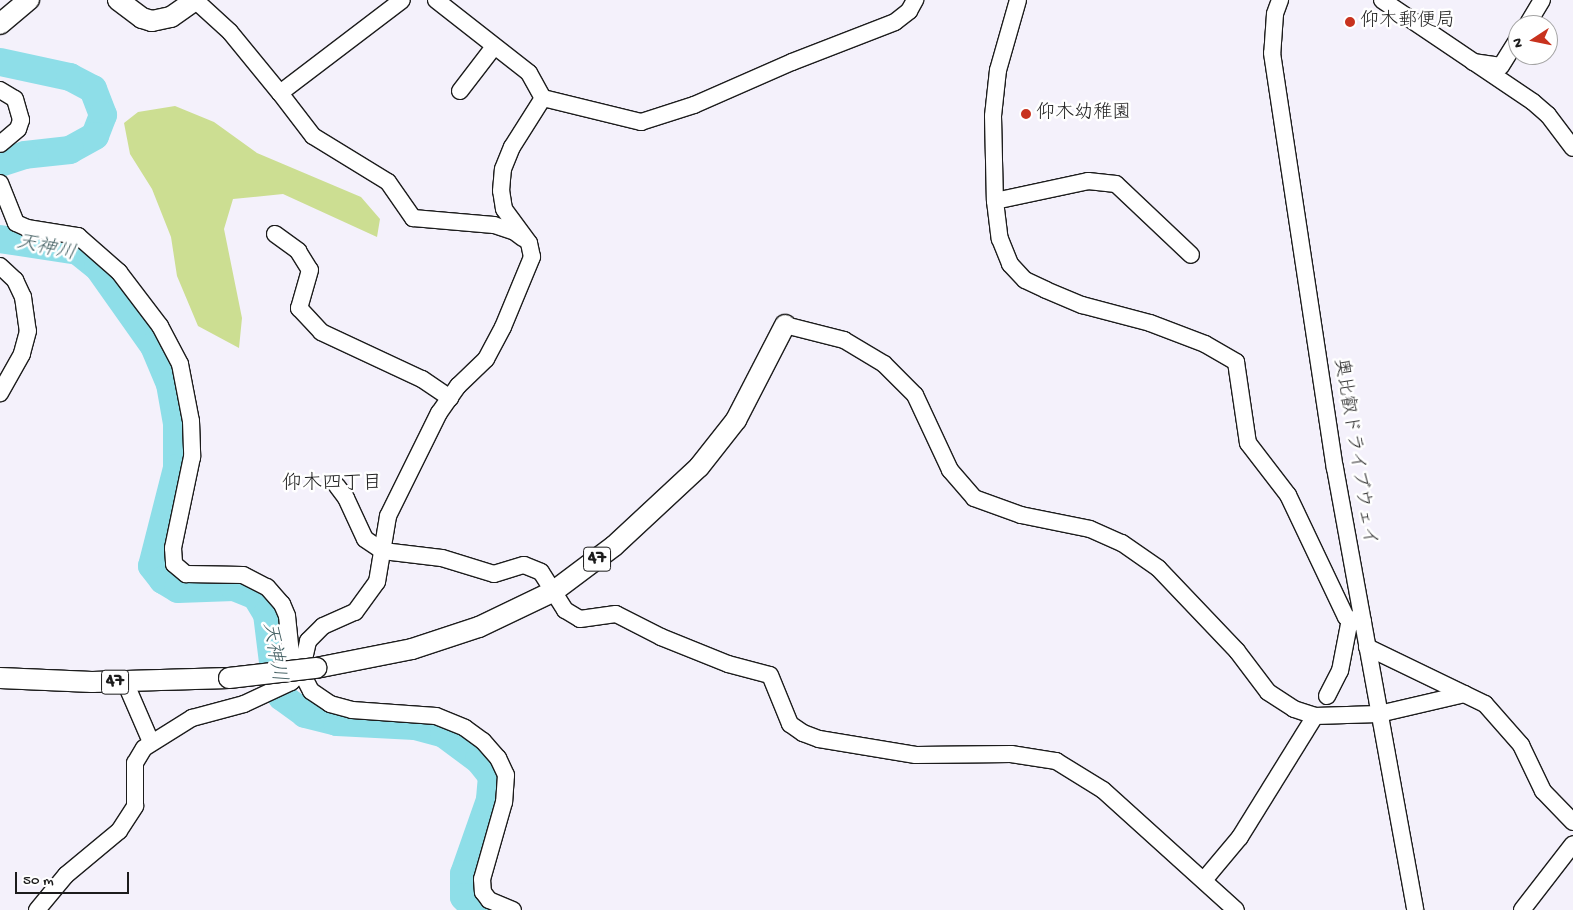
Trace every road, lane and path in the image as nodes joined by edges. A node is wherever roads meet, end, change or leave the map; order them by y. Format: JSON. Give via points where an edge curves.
{"nodes":[{"id":1,"x":29,"y":0,"type":"edge"},
{"id":2,"x":118,"y":0,"type":"edge"},
{"id":3,"x":195,"y":0,"type":"edge"},
{"id":4,"x":402,"y":0,"type":"edge"},
{"id":5,"x":436,"y":0,"type":"edge"},
{"id":6,"x":915,"y":0,"type":"edge"},
{"id":7,"x":1018,"y":0,"type":"edge"},
{"id":8,"x":1280,"y":0,"type":"edge"},
{"id":9,"x":1382,"y":0,"type":"edge"},
{"id":10,"x":1542,"y":0,"type":"edge"},
{"id":11,"x":1533,"y":15,"type":"edge"},
{"id":12,"x":0,"y":24,"type":"edge"},
{"id":13,"x":493,"y":48,"type":"junction"},
{"id":14,"x":1508,"y":55,"type":"edge"},
{"id":15,"x":1472,"y":62,"type":"junction"},
{"id":16,"x":0,"y":90,"type":"edge"},
{"id":17,"x":460,"y":91,"type":"dead end"},
{"id":18,"x":280,"y":93,"type":"junction"},
{"id":19,"x":543,"y":98,"type":"junction"},
{"id":20,"x":0,"y":144,"type":"edge"},
{"id":21,"x":1573,"y":148,"type":"edge"},
{"id":22,"x":2,"y":185,"type":"edge"},
{"id":23,"x":995,"y":201,"type":"junction"},
{"id":24,"x":275,"y":234,"type":"dead end"},
{"id":25,"x":529,"y":243,"type":"junction"},
{"id":26,"x":1191,"y":255,"type":"dead end"},
{"id":27,"x":0,"y":266,"type":"edge"},
{"id":28,"x":785,"y":325,"type":"joint"},
{"id":29,"x":0,"y":393,"type":"edge"},
{"id":30,"x":450,"y":398,"type":"junction"},
{"id":31,"x":337,"y":486,"type":"dead end"},
{"id":32,"x":383,"y":551,"type":"junction"},
{"id":33,"x":554,"y":591,"type":"junction"},
{"id":34,"x":1356,"y":620,"type":"junction"},
{"id":35,"x":1367,"y":647,"type":"junction"},
{"id":36,"x":303,"y":674,"type":"junction"},
{"id":37,"x":0,"y":678,"type":"edge"},
{"id":38,"x":125,"y":682,"type":"junction"},
{"id":39,"x":1465,"y":694,"type":"junction"},
{"id":40,"x":1327,"y":696,"type":"dead end"},
{"id":41,"x":1379,"y":714,"type":"junction"},
{"id":42,"x":1315,"y":716,"type":"junction"},
{"id":43,"x":151,"y":742,"type":"junction"},
{"id":44,"x":1573,"y":822,"type":"edge"},
{"id":45,"x":1573,"y":844,"type":"edge"},
{"id":46,"x":1204,"y":880,"type":"junction"},
{"id":47,"x":37,"y":910,"type":"edge"},
{"id":48,"x":513,"y":910,"type":"edge"},
{"id":49,"x":1236,"y":910,"type":"edge"},
{"id":50,"x":1415,"y":910,"type":"edge"},
{"id":51,"x":1522,"y":910,"type":"edge"}],
"edges":[{"from":1,"to":12,"type":"main road"},
{"from":2,"to":3,"type":"main road","via":[[142,18],[152,21],[171,17]]},
{"from":3,"to":18,"type":"street","via":[[230,32]]},
{"from":4,"to":18,"type":"street"},
{"from":5,"to":13,"type":"street"},
{"from":6,"to":19,"type":"street","via":[[909,11],[894,22],[655,119],[641,122]]},
{"from":7,"to":23,"type":"street","via":[[998,70],[993,116]]},
{"from":8,"to":34,"type":"street","name":"奥比叡ドライブウェイ","via":[[1275,14],[1272,53]]},
{"from":9,"to":15,"type":"street"},
{"from":10,"to":11,"type":"street"},
{"from":13,"to":17,"type":"street"},
{"from":13,"to":19,"type":"street","via":[[529,73]]},
{"from":14,"to":15,"type":"street","via":[[1501,66]]},
{"from":15,"to":21,"type":"street","via":[[1548,115]]},
{"from":16,"to":20,"type":"street","via":[[15,99],[21,120],[18,129]]},
{"from":18,"to":25,"type":"street","via":[[313,136],[388,182],[413,218],[494,225],[514,232]]},
{"from":19,"to":25,"type":"street","via":[[503,169],[501,190],[504,209]]},
{"from":22,"to":36,"type":"street","via":[[16,223],[27,228],[78,236],[119,272],[160,326],[180,364],[191,421],[190,466],[173,548],[174,564],[186,574],[243,575],[267,587],[282,604],[287,616],[291,652]]},
{"from":23,"to":26,"type":"street","via":[[1088,181],[1116,184]]},
{"from":23,"to":34,"type":"street","via":[[1000,239],[1010,264],[1025,280],[1082,305],[1150,323],[1205,344],[1236,362],[1248,443],[1288,495]]},
{"from":24,"to":30,"type":"street","via":[[298,251],[310,270],[299,308],[321,332],[422,379]]},
{"from":25,"to":30,"type":"street","via":[[532,257],[503,327],[486,359]]},
{"from":27,"to":29,"type":"street","via":[[15,280],[23,297],[28,331],[22,354]]},
{"from":28,"to":33,"type":"main road","number":"47","via":[[736,420],[699,467],[614,546]]},
{"from":28,"to":42,"type":"street","via":[[844,340],[884,364],[915,395],[950,470],[974,498],[1021,515],[1090,529],[1122,543],[1158,568],[1237,651],[1268,692],[1294,709]]},
{"from":30,"to":32,"type":"street","via":[[388,516]]},
{"from":31,"to":32,"type":"street","via":[[365,539]]},
{"from":32,"to":33,"type":"street","via":[[442,558],[494,574],[524,566],[541,572]]},
{"from":32,"to":36,"type":"street","via":[[377,582],[355,612],[323,626],[308,642]]},
{"from":33,"to":36,"type":"main road","number":"47","via":[[479,627],[412,649]]},
{"from":33,"to":46,"type":"street","via":[[566,610],[580,619],[616,614],[661,637],[728,664],[770,675],[790,724],[819,739],[916,755],[1011,754],[1056,761],[1103,790]]},
{"from":34,"to":35,"type":"street","name":"奥比叡ドライブウェイ"},
{"from":34,"to":40,"type":"street","via":[[1340,671]]},
{"from":35,"to":39,"type":"street"},
{"from":35,"to":41,"type":"street","name":"奥比叡ドライブウェイ"},
{"from":36,"to":38,"type":"main road","number":"47","bridge":true},
{"from":36,"to":43,"type":"street","via":[[244,704],[192,718]]},
{"from":36,"to":48,"type":"street","via":[[311,691],[330,704],[352,710],[436,716],[465,728],[498,758],[506,775],[504,802],[482,879],[483,892],[489,900]]},
{"from":37,"to":38,"type":"main road","number":"47"},
{"from":38,"to":43,"type":"street"},
{"from":39,"to":41,"type":"street"},
{"from":39,"to":44,"type":"street","via":[[1485,704],[1507,726],[1521,745],[1543,791]]},
{"from":41,"to":42,"type":"street"},
{"from":41,"to":50,"type":"street","name":"奥比叡ドライブウェイ"},
{"from":42,"to":46,"type":"street","via":[[1240,836]]},
{"from":43,"to":47,"type":"street","via":[[135,763],[135,806],[119,831],[66,875]]},
{"from":45,"to":51,"type":"street"},
{"from":46,"to":49,"type":"street"}]}
